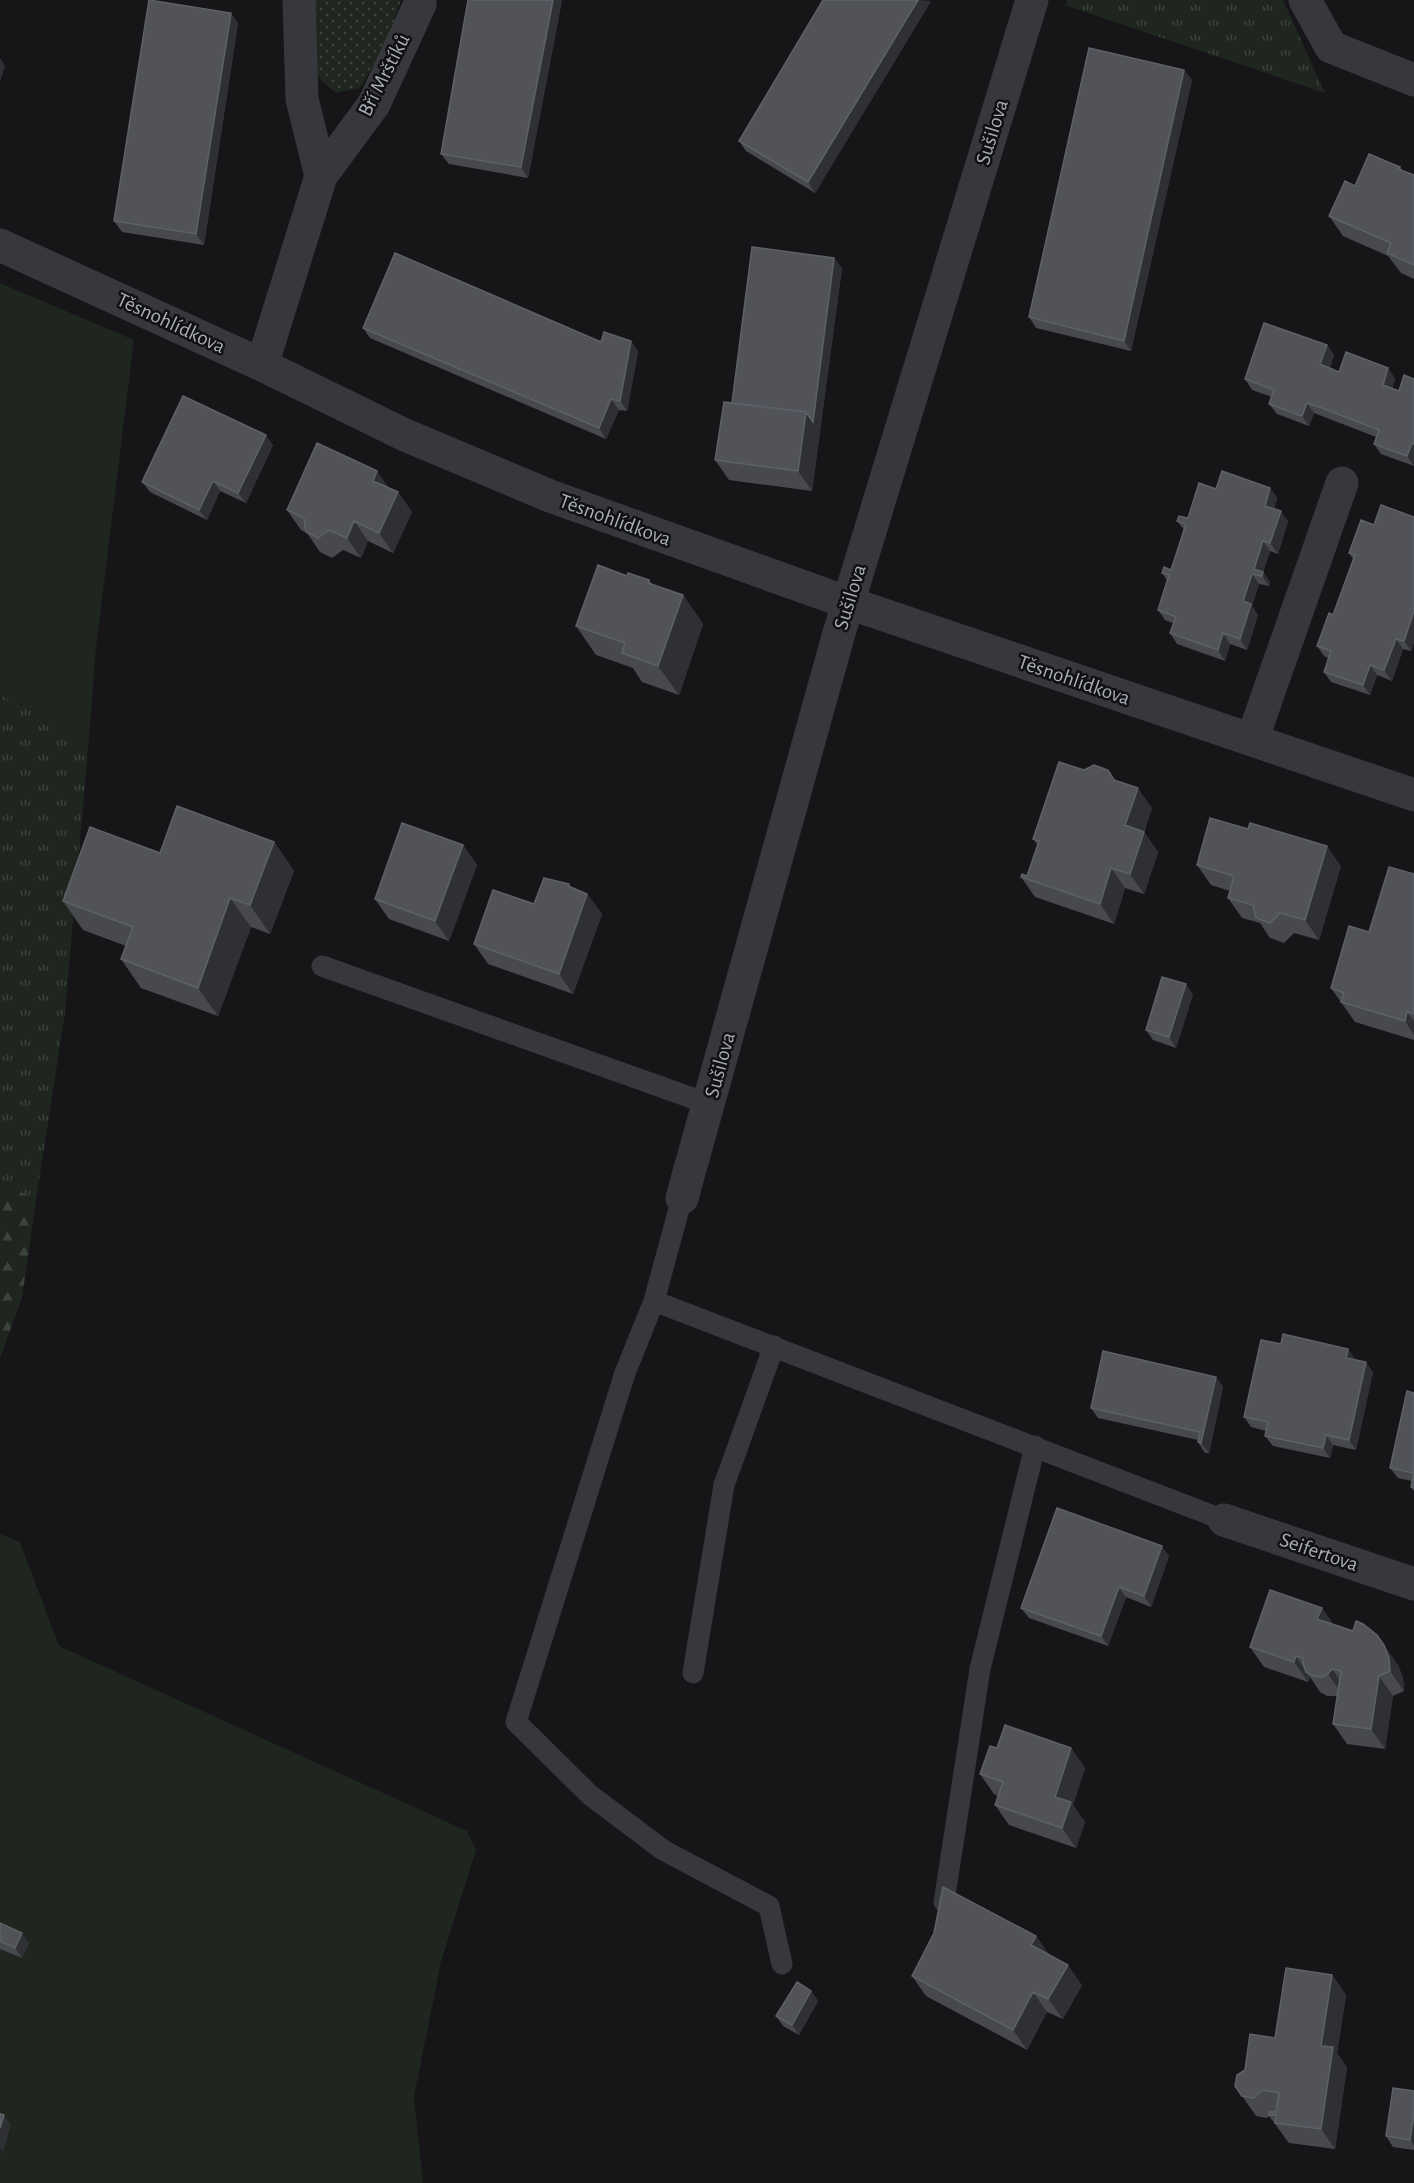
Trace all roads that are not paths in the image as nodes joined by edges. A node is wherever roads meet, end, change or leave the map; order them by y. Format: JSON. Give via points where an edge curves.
{"nodes":[{"id":1,"x":299,"y":0,"type":"edge"},
{"id":2,"x":420,"y":0,"type":"edge"},
{"id":3,"x":1032,"y":0,"type":"edge"},
{"id":4,"x":1305,"y":0,"type":"edge"},
{"id":5,"x":1414,"y":80,"type":"edge"},
{"id":6,"x":321,"y":176,"type":"junction"},
{"id":7,"x":0,"y":245,"type":"edge"},
{"id":8,"x":262,"y":365,"type":"junction"},
{"id":9,"x":1342,"y":483,"type":"dead end"},
{"id":10,"x":849,"y":603,"type":"junction"},
{"id":11,"x":1252,"y":740,"type":"junction"},
{"id":12,"x":1414,"y":795,"type":"edge"},
{"id":13,"x":322,"y":966,"type":"dead end"},
{"id":14,"x":709,"y":1104,"type":"junction"},
{"id":15,"x":682,"y":1198,"type":"joint"},
{"id":16,"x":654,"y":1301,"type":"junction"},
{"id":17,"x":774,"y":1346,"type":"junction"},
{"id":18,"x":1035,"y":1446,"type":"junction"},
{"id":19,"x":1224,"y":1520,"type":"joint"},
{"id":20,"x":1414,"y":1584,"type":"edge"},
{"id":21,"x":693,"y":1673,"type":"dead end"},
{"id":22,"x":944,"y":1902,"type":"edge"},
{"id":23,"x":782,"y":1964,"type":"dead end"}],
"edges":[{"from":1,"to":6,"type":"street","via":[[302,99]]},
{"from":2,"to":6,"type":"street","name":"Bří Mrštíků","via":[[374,104]]},
{"from":3,"to":10,"type":"street","name":"Sušilova"},
{"from":4,"to":5,"type":"street","via":[[1330,47]]},
{"from":6,"to":8,"type":"street","name":"Bří Mrštíků"},
{"from":7,"to":8,"type":"street","name":"Těsnohlídkova"},
{"from":8,"to":10,"type":"street","name":"Těsnohlídkova","via":[[405,435],[550,496]]},
{"from":9,"to":11,"type":"street"},
{"from":10,"to":11,"type":"street","name":"Těsnohlídkova"},
{"from":10,"to":14,"type":"street","name":"Sušilova"},
{"from":11,"to":12,"type":"street","name":"Těsnohlídkova"},
{"from":13,"to":14,"type":"lane"},
{"from":14,"to":15,"type":"street","name":"Sušilova"},
{"from":15,"to":16,"type":"lane"},
{"from":16,"to":17,"type":"lane"},
{"from":16,"to":23,"type":"lane","via":[[625,1373],[516,1722],[590,1795],[663,1850],[769,1905]]},
{"from":17,"to":18,"type":"lane"},
{"from":17,"to":21,"type":"lane","via":[[724,1485]]},
{"from":18,"to":19,"type":"lane"},
{"from":18,"to":22,"type":"lane","via":[[980,1669]]},
{"from":19,"to":20,"type":"street","name":"Seifertova"}]}
